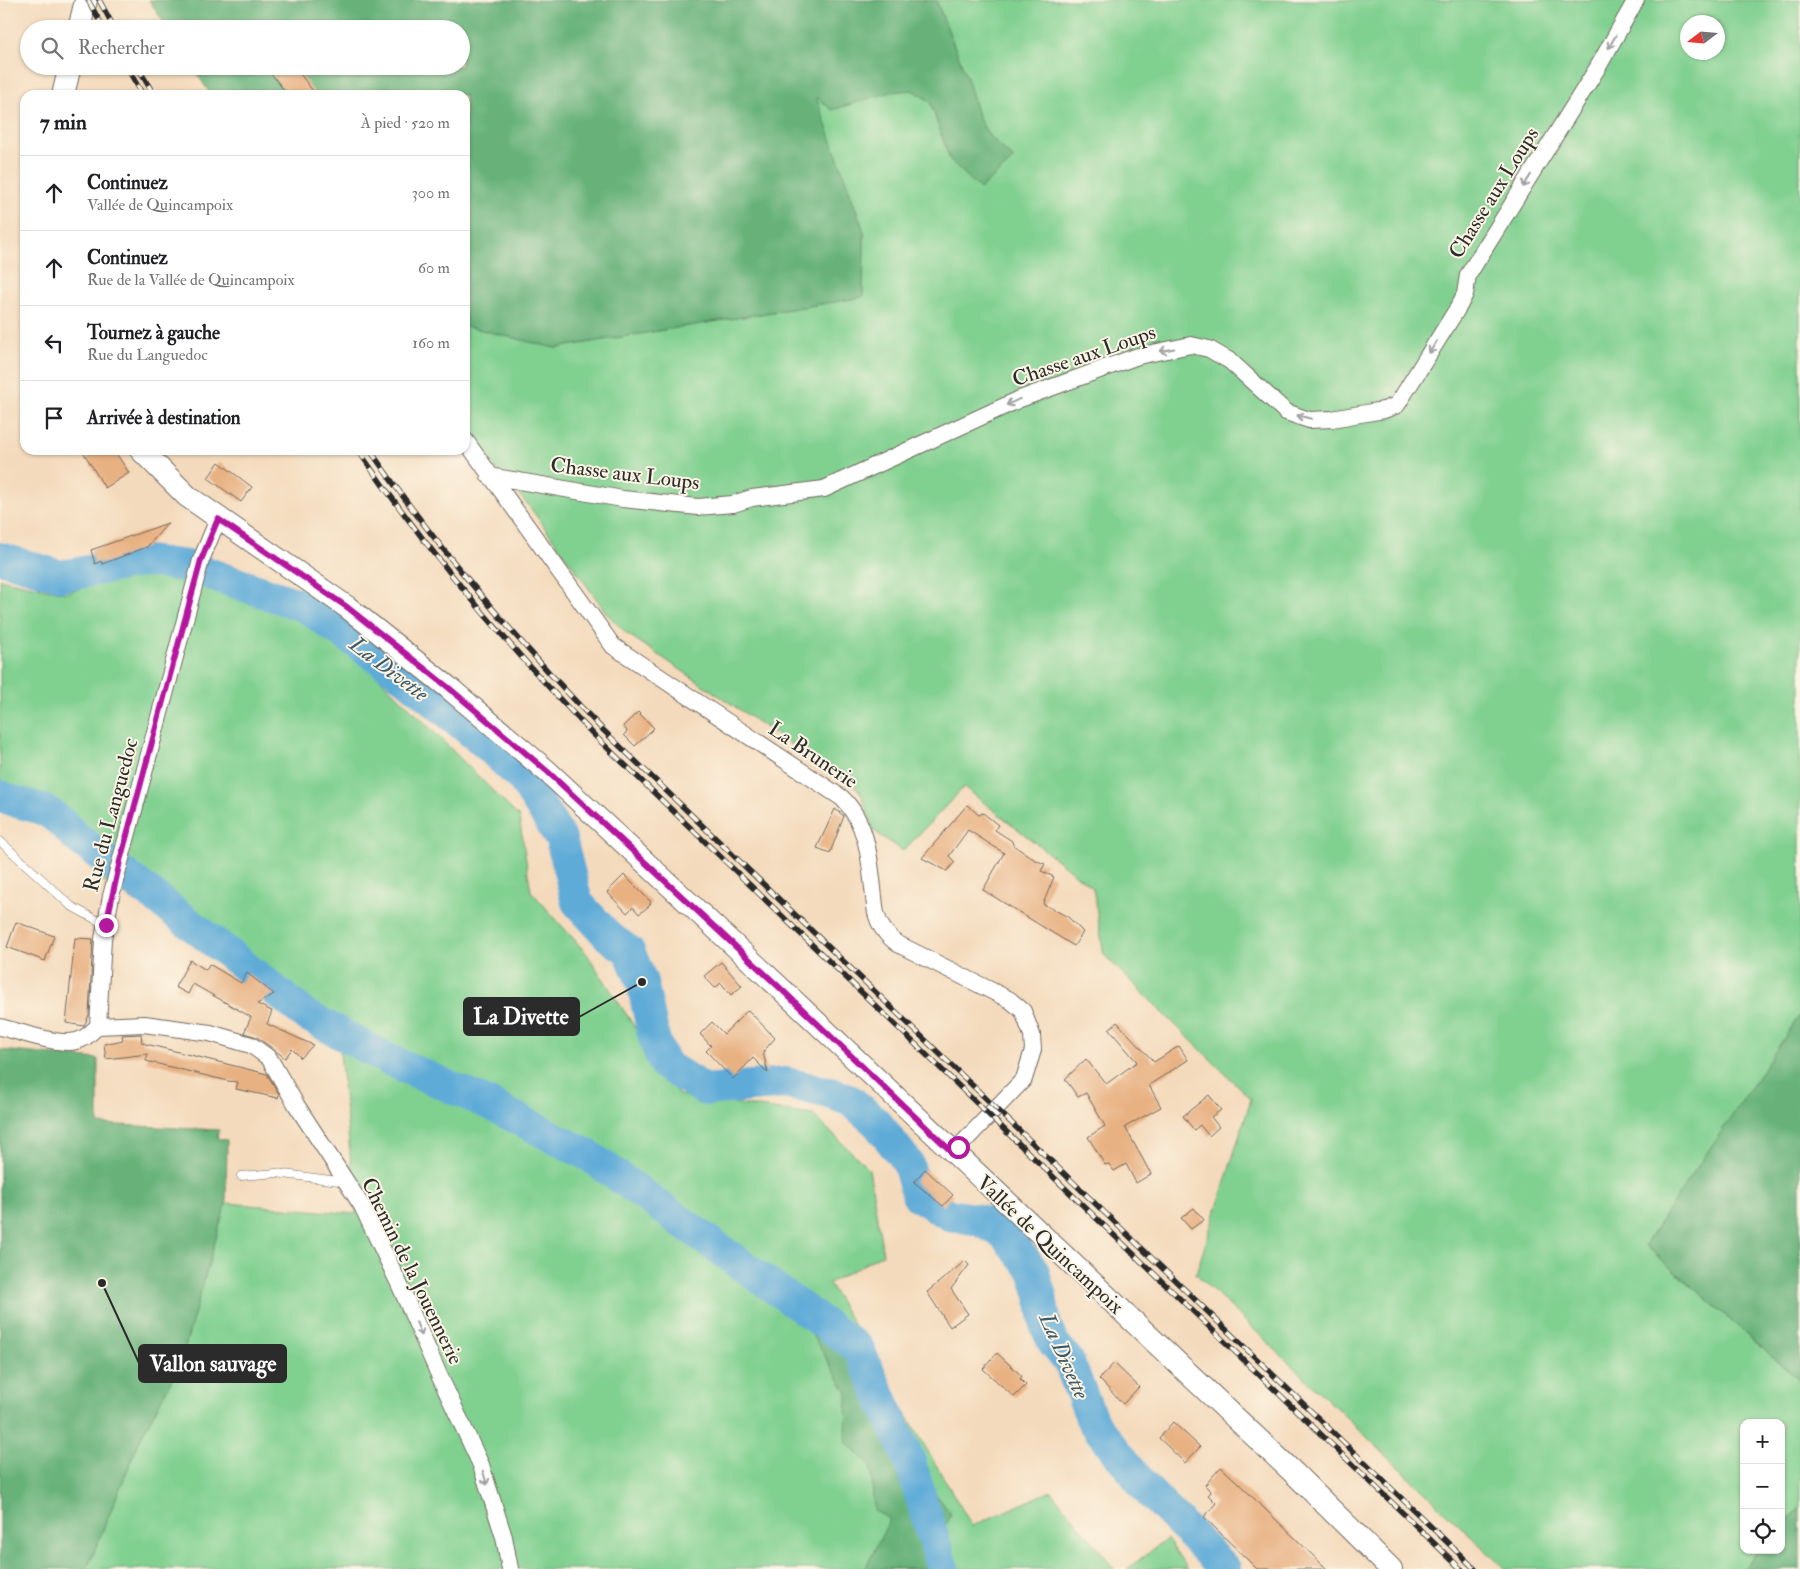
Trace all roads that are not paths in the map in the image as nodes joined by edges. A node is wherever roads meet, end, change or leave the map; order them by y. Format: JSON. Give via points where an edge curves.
{"nodes":[{"id":1,"x":1636,"y":0,"type":"edge"},
{"id":2,"x":68,"y":75,"type":"edge"},
{"id":3,"x":64,"y":90,"type":"edge"},
{"id":4,"x":470,"y":448,"type":"edge"},
{"id":5,"x":146,"y":455,"type":"edge"},
{"id":6,"x":489,"y":476,"type":"junction"},
{"id":7,"x":218,"y":519,"type":"junction"},
{"id":8,"x":0,"y":841,"type":"edge"},
{"id":9,"x":106,"y":925,"type":"junction"},
{"id":10,"x":98,"y":1026,"type":"junction"},
{"id":11,"x":0,"y":1027,"type":"edge"},
{"id":12,"x":953,"y":1153,"type":"junction"},
{"id":13,"x":241,"y":1176,"type":"dead end"},
{"id":14,"x":348,"y":1183,"type":"junction"},
{"id":15,"x":510,"y":1569,"type":"edge"},
{"id":16,"x":1392,"y":1569,"type":"edge"}],
"edges":[{"from":1,"to":6,"type":"street","name":"Chasse aux Loups","one_way":true,"via":[[1468,275],[1465,294],[1397,405],[1332,419],[1309,420],[1286,412],[1230,361],[1208,349],[1191,345],[1138,356],[1020,399],[824,489],[698,507],[623,499]]},
{"from":2,"to":3,"type":"main road"},
{"from":4,"to":6,"type":"street","name":"La Brunerie"},
{"from":5,"to":7,"type":"main road","name":"Vallée de Quincampoix","via":[[187,496]]},
{"from":6,"to":12,"type":"street","name":"La Brunerie","via":[[613,646],[851,807],[862,827],[876,913],[887,935],[898,944],[1002,996],[1023,1012],[1032,1035],[1033,1050],[1024,1079]]},
{"from":7,"to":9,"type":"street","name":"Rue du Languedoc","via":[[201,560],[120,861]]},
{"from":7,"to":12,"type":"main road","name":"Vallée de Quincampoix","via":[[347,607],[548,772]]},
{"from":8,"to":9,"type":"lane","via":[[71,906]]},
{"from":9,"to":10,"type":"street","name":"Rue du Languedoc"},
{"from":10,"to":11,"type":"street","via":[[87,1037],[75,1042]]},
{"from":10,"to":14,"type":"street","name":"Chemin de la Jouennerie","via":[[144,1024],[210,1033],[236,1039],[260,1050],[269,1058]]},
{"from":12,"to":16,"type":"main road","name":"Vallée de Quincampoix"},
{"from":13,"to":14,"type":"lane","via":[[276,1173]]},
{"from":14,"to":15,"type":"street","name":"Chemin de la Jouennerie","one_way":true,"via":[[402,1288],[481,1465],[504,1537]]}]}
